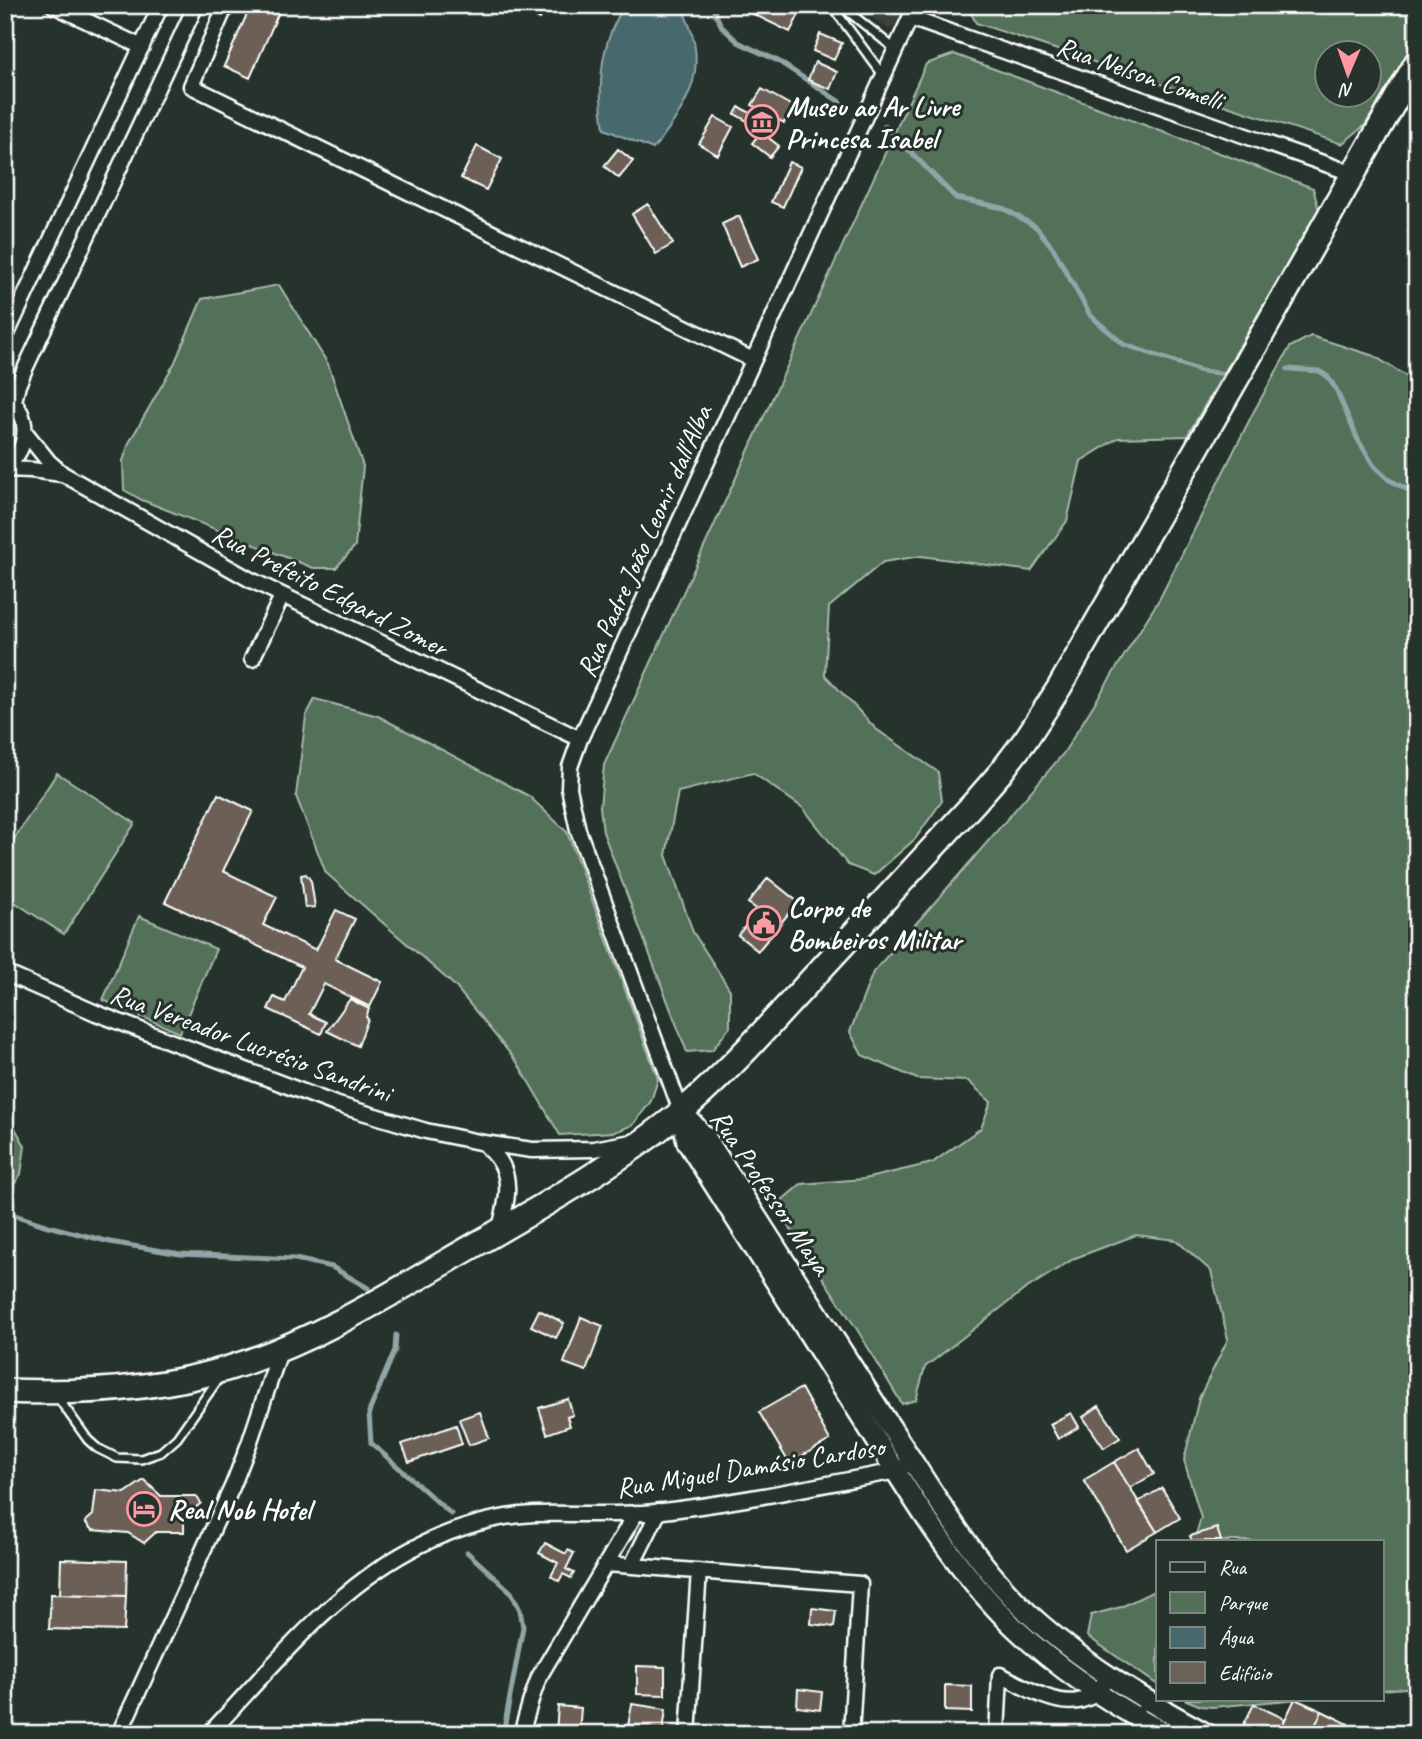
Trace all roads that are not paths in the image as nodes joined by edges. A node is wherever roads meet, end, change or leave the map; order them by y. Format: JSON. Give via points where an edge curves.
{"nodes":[{"id":1,"x":54,"y":5,"type":"edge"},
{"id":2,"x":161,"y":5,"type":"edge"},
{"id":3,"x":196,"y":5,"type":"edge"},
{"id":4,"x":226,"y":5,"type":"edge"},
{"id":5,"x":831,"y":5,"type":"edge"},
{"id":6,"x":841,"y":5,"type":"edge"},
{"id":7,"x":913,"y":11,"type":"edge"},
{"id":8,"x":142,"y":47,"type":"junction"},
{"id":9,"x":896,"y":49,"type":"junction"},
{"id":10,"x":1417,"y":62,"type":"edge"},
{"id":11,"x":884,"y":76,"type":"junction"},
{"id":12,"x":1354,"y":174,"type":"junction"},
{"id":13,"x":5,"y":338,"type":"edge"},
{"id":14,"x":753,"y":359,"type":"junction"},
{"id":15,"x":10,"y":397,"type":"edge"},
{"id":16,"x":25,"y":432,"type":"junction"},
{"id":17,"x":5,"y":469,"type":"edge"},
{"id":18,"x":63,"y":474,"type":"junction"},
{"id":19,"x":282,"y":596,"type":"junction"},
{"id":20,"x":252,"y":659,"type":"dead end"},
{"id":21,"x":580,"y":739,"type":"junction"},
{"id":22,"x":5,"y":973,"type":"edge"},
{"id":23,"x":681,"y":1111,"type":"junction"},
{"id":24,"x":643,"y":1140,"type":"junction"},
{"id":25,"x":484,"y":1143,"type":"junction"},
{"id":26,"x":499,"y":1231,"type":"junction"},
{"id":27,"x":281,"y":1348,"type":"junction"},
{"id":28,"x":226,"y":1369,"type":"junction"},
{"id":29,"x":5,"y":1391,"type":"edge"},
{"id":30,"x":54,"y":1393,"type":"junction"},
{"id":31,"x":904,"y":1466,"type":"junction"},
{"id":32,"x":659,"y":1511,"type":"junction"},
{"id":33,"x":636,"y":1513,"type":"junction"},
{"id":34,"x":607,"y":1564,"type":"junction"},
{"id":35,"x":632,"y":1565,"type":"junction"},
{"id":36,"x":699,"y":1571,"type":"junction"},
{"id":37,"x":1107,"y":1675,"type":"junction"},
{"id":38,"x":1098,"y":1693,"type":"junction"},
{"id":39,"x":1144,"y":1698,"type":"junction"},
{"id":40,"x":1138,"y":1727,"type":"edge"},
{"id":41,"x":119,"y":1734,"type":"edge"},
{"id":42,"x":209,"y":1734,"type":"edge"},
{"id":43,"x":522,"y":1734,"type":"edge"},
{"id":44,"x":688,"y":1734,"type":"edge"},
{"id":45,"x":851,"y":1734,"type":"edge"},
{"id":46,"x":997,"y":1734,"type":"edge"},
{"id":47,"x":1166,"y":1734,"type":"edge"},
{"id":48,"x":1207,"y":1734,"type":"edge"}],
"edges":[{"from":1,"to":8,"type":"street"},
{"from":2,"to":8,"type":"street"},
{"from":3,"to":15,"type":"street"},
{"from":4,"to":14,"type":"street","via":[[191,86]]},
{"from":5,"to":11,"type":"lane"},
{"from":6,"to":9,"type":"lane"},
{"from":7,"to":9,"type":"street","name":"Rua Padre João Leonir dall'Alba"},
{"from":7,"to":12,"type":"street","name":"Rua Nelson Comelli"},
{"from":8,"to":13,"type":"street"},
{"from":9,"to":11,"type":"street","name":"Rua Padre João Leonir dall'Alba"},
{"from":10,"to":12,"type":"main road"},
{"from":11,"to":14,"type":"street","name":"Rua Padre João Leonir dall'Alba"},
{"from":12,"to":23,"type":"main road","via":[[1026,739],[974,803],[750,1046]]},
{"from":14,"to":21,"type":"street","name":"Rua Padre João Leonir dall'Alba"},
{"from":15,"to":16,"type":"street","name":"Rua Prefeito Edgard Zomer","via":[[20,410]]},
{"from":16,"to":17,"type":"street","via":[[19,453]]},
{"from":16,"to":18,"type":"street","name":"Rua Prefeito Edgard Zomer"},
{"from":17,"to":18,"type":"street","name":"Rua Prefeito Edgard Zomer"},
{"from":18,"to":19,"type":"street","name":"Rua Prefeito Edgard Zomer"},
{"from":19,"to":20,"type":"street"},
{"from":19,"to":21,"type":"street","name":"Rua Prefeito Edgard Zomer"},
{"from":21,"to":23,"type":"street","name":"Rua Padre João Leonir dall'Alba","via":[[570,766],[569,788],[578,830]]},
{"from":22,"to":25,"type":"street","name":"Rua Vereador Lucrésio Sandrini","via":[[96,1013],[335,1104],[426,1132]]},
{"from":23,"to":24,"type":"main road"},
{"from":23,"to":31,"type":"main road","name":"Rua Professor Maya","via":[[687,1142]]},
{"from":24,"to":25,"type":"street","name":"Rua Vereador Lucrésio Sandrini","via":[[559,1151]]},
{"from":24,"to":26,"type":"main road"},
{"from":25,"to":26,"type":"street","via":[[501,1162],[507,1181]]},
{"from":26,"to":27,"type":"main road","via":[[372,1306]]},
{"from":27,"to":28,"type":"main road"},
{"from":27,"to":41,"type":"street","via":[[233,1485]]},
{"from":28,"to":30,"type":"main road","via":[[171,1382]]},
{"from":28,"to":30,"type":"lane","via":[[177,1438],[161,1452],[141,1459],[117,1458],[97,1448]]},
{"from":29,"to":30,"type":"main road"},
{"from":31,"to":32,"type":"street","name":"Rua Miguel Damásio Cardoso","via":[[765,1496]]},
{"from":31,"to":37,"type":"main road","name":"Rua Professor Maya","via":[[1010,1594],[1038,1622]]},
{"from":31,"to":38,"type":"main road","name":"Rua Professor Maya","via":[[937,1533],[984,1594],[1013,1626]]},
{"from":32,"to":33,"type":"street","name":"Rua Miguel Damásio Cardoso"},
{"from":32,"to":35,"type":"street"},
{"from":33,"to":34,"type":"street"},
{"from":33,"to":42,"type":"street","name":"Rua Miguel Damásio Cardoso","via":[[500,1518],[466,1526],[412,1550],[319,1618]]},
{"from":34,"to":35,"type":"street"},
{"from":34,"to":43,"type":"street","via":[[540,1677]]},
{"from":35,"to":36,"type":"street"},
{"from":36,"to":44,"type":"street"},
{"from":36,"to":45,"type":"street","via":[[860,1584]]},
{"from":37,"to":38,"type":"street"},
{"from":37,"to":39,"type":"main road","name":"Rua Professor Maya"},
{"from":38,"to":40,"type":"main road","name":"Rua Professor Maya"},
{"from":38,"to":46,"type":"street","via":[[1062,1701],[1000,1675]]},
{"from":39,"to":40,"type":"lane"},
{"from":39,"to":48,"type":"main road","name":"Rua Professor Maya"},
{"from":40,"to":47,"type":"main road","name":"Rua Professor Maya"}]}
